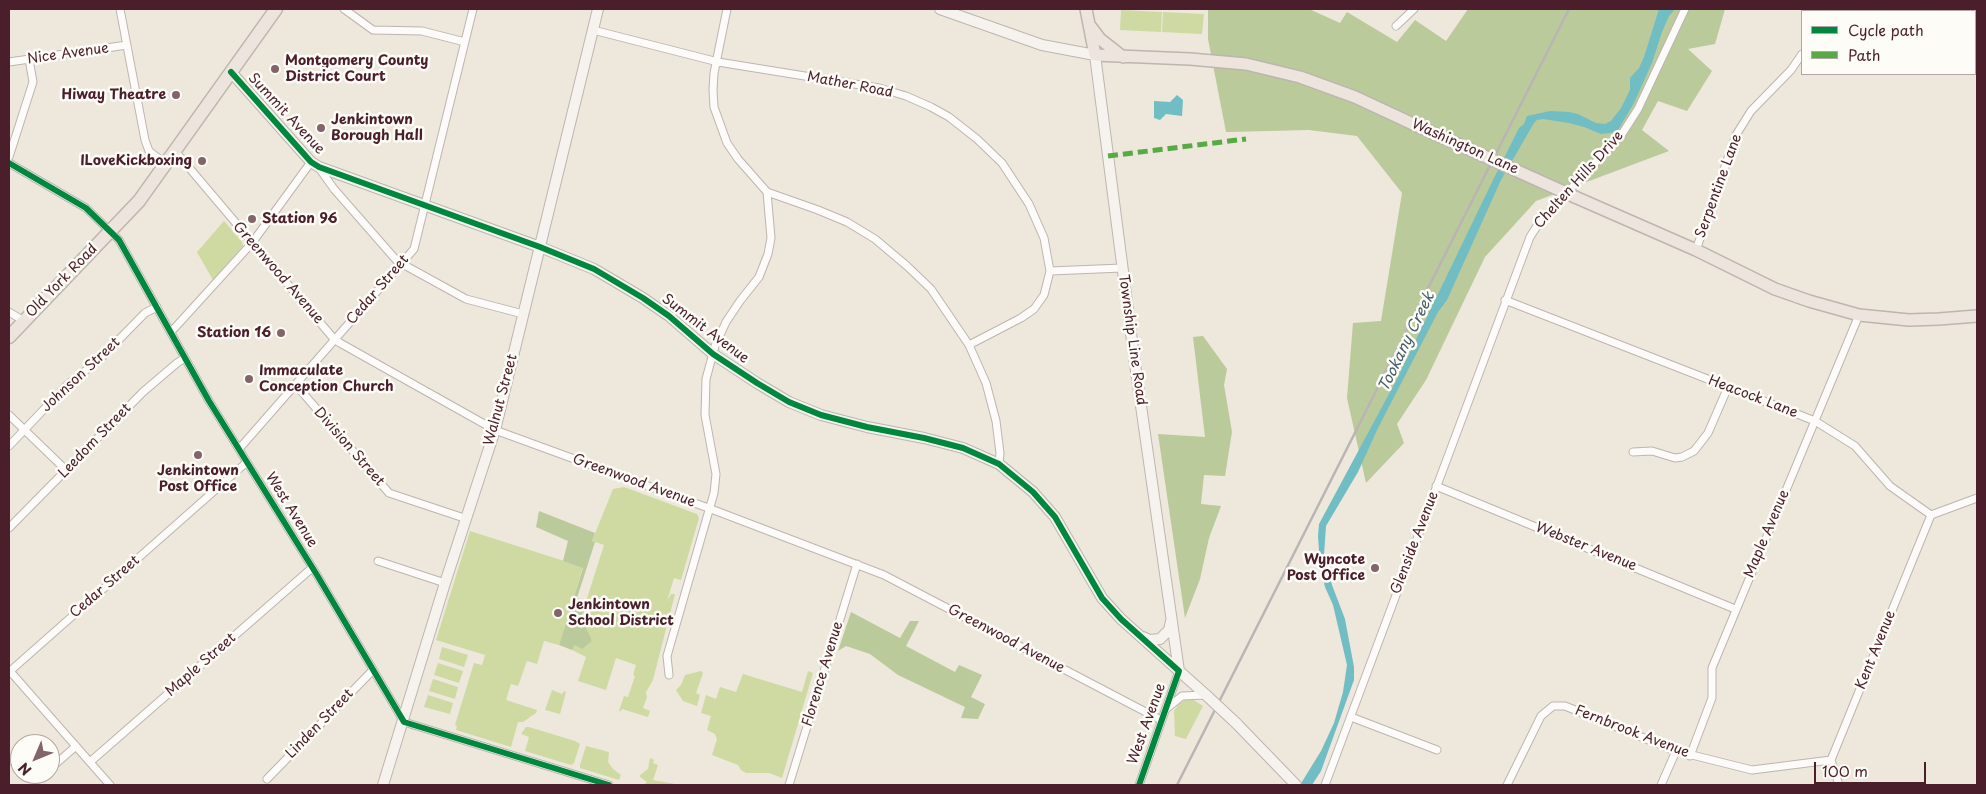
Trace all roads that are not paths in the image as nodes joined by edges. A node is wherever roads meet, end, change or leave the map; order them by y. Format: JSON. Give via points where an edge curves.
{"nodes":[{"id":1,"x":120,"y":9,"type":"edge"},
{"id":2,"x":276,"y":9,"type":"edge"},
{"id":3,"x":344,"y":9,"type":"edge"},
{"id":4,"x":473,"y":9,"type":"edge"},
{"id":5,"x":598,"y":9,"type":"edge"},
{"id":6,"x":727,"y":9,"type":"edge"},
{"id":7,"x":940,"y":9,"type":"edge"},
{"id":8,"x":1086,"y":9,"type":"edge"},
{"id":9,"x":1414,"y":9,"type":"edge"},
{"id":10,"x":1685,"y":9,"type":"edge"},
{"id":11,"x":1089,"y":24,"type":"junction"},
{"id":12,"x":1396,"y":26,"type":"dead end"},
{"id":13,"x":593,"y":30,"type":"junction"},
{"id":14,"x":465,"y":42,"type":"junction"},
{"id":15,"x":127,"y":45,"type":"junction"},
{"id":16,"x":1095,"y":55,"type":"junction"},
{"id":17,"x":1801,"y":55,"type":"edge"},
{"id":18,"x":1123,"y":57,"type":"junction"},
{"id":19,"x":29,"y":59,"type":"junction"},
{"id":20,"x":9,"y":62,"type":"edge"},
{"id":21,"x":718,"y":62,"type":"junction"},
{"id":22,"x":231,"y":72,"type":"junction"},
{"id":23,"x":175,"y":151,"type":"junction"},
{"id":24,"x":9,"y":157,"type":"edge"},
{"id":25,"x":9,"y":163,"type":"edge"},
{"id":26,"x":166,"y":164,"type":"junction"},
{"id":27,"x":315,"y":165,"type":"junction"},
{"id":28,"x":766,"y":192,"type":"junction"},
{"id":29,"x":425,"y":206,"type":"junction"},
{"id":30,"x":110,"y":232,"type":"junction"},
{"id":31,"x":252,"y":243,"type":"junction"},
{"id":32,"x":540,"y":247,"type":"junction"},
{"id":33,"x":1696,"y":250,"type":"junction"},
{"id":34,"x":402,"y":264,"type":"junction"},
{"id":35,"x":1122,"y":268,"type":"junction"},
{"id":36,"x":1050,"y":271,"type":"junction"},
{"id":37,"x":1505,"y":300,"type":"junction"},
{"id":38,"x":157,"y":307,"type":"junction"},
{"id":39,"x":9,"y":312,"type":"edge"},
{"id":40,"x":523,"y":314,"type":"junction"},
{"id":41,"x":1858,"y":315,"type":"junction"},
{"id":42,"x":1977,"y":316,"type":"edge"},
{"id":43,"x":24,"y":321,"type":"junction"},
{"id":44,"x":171,"y":332,"type":"junction"},
{"id":45,"x":9,"y":337,"type":"edge"},
{"id":46,"x":334,"y":339,"type":"junction"},
{"id":47,"x":969,"y":345,"type":"junction"},
{"id":48,"x":713,"y":354,"type":"junction"},
{"id":49,"x":185,"y":358,"type":"junction"},
{"id":50,"x":296,"y":385,"type":"junction"},
{"id":51,"x":1728,"y":387,"type":"junction"},
{"id":52,"x":9,"y":415,"type":"edge"},
{"id":53,"x":1815,"y":421,"type":"junction"},
{"id":54,"x":24,"y":430,"type":"junction"},
{"id":55,"x":495,"y":430,"type":"junction"},
{"id":56,"x":9,"y":446,"type":"edge"},
{"id":57,"x":240,"y":449,"type":"junction"},
{"id":58,"x":1633,"y":452,"type":"dead end"},
{"id":59,"x":247,"y":462,"type":"junction"},
{"id":60,"x":999,"y":464,"type":"junction"},
{"id":61,"x":66,"y":470,"type":"junction"},
{"id":62,"x":1436,"y":486,"type":"junction"},
{"id":63,"x":1977,"y":498,"type":"edge"},
{"id":64,"x":711,"y":509,"type":"junction"},
{"id":65,"x":1931,"y":515,"type":"junction"},
{"id":66,"x":467,"y":519,"type":"junction"},
{"id":67,"x":9,"y":528,"type":"edge"},
{"id":68,"x":378,"y":562,"type":"dead end"},
{"id":69,"x":857,"y":564,"type":"junction"},
{"id":70,"x":312,"y":568,"type":"junction"},
{"id":71,"x":445,"y":583,"type":"junction"},
{"id":72,"x":1735,"y":609,"type":"junction"},
{"id":73,"x":1172,"y":620,"type":"junction"},
{"id":74,"x":1139,"y":635,"type":"junction"},
{"id":75,"x":373,"y":670,"type":"junction"},
{"id":76,"x":9,"y":671,"type":"edge"},
{"id":77,"x":1179,"y":671,"type":"junction"},
{"id":78,"x":669,"y":675,"type":"dead end"},
{"id":79,"x":1206,"y":696,"type":"junction"},
{"id":80,"x":1166,"y":709,"type":"junction"},
{"id":81,"x":1351,"y":717,"type":"junction"},
{"id":82,"x":1161,"y":720,"type":"junction"},
{"id":83,"x":404,"y":722,"type":"junction"},
{"id":84,"x":76,"y":746,"type":"junction"},
{"id":85,"x":1437,"y":750,"type":"dead end"},
{"id":86,"x":1676,"y":751,"type":"junction"},
{"id":87,"x":1690,"y":756,"type":"junction"},
{"id":88,"x":60,"y":760,"type":"edge"},
{"id":89,"x":1831,"y":760,"type":"junction"},
{"id":90,"x":90,"y":762,"type":"junction"},
{"id":91,"x":267,"y":778,"type":"dead end"},
{"id":92,"x":110,"y":785,"type":"edge"},
{"id":93,"x":383,"y":785,"type":"edge"},
{"id":94,"x":610,"y":785,"type":"edge"},
{"id":95,"x":789,"y":785,"type":"edge"},
{"id":96,"x":1139,"y":785,"type":"edge"},
{"id":97,"x":1295,"y":785,"type":"edge"},
{"id":98,"x":1325,"y":785,"type":"edge"},
{"id":99,"x":1507,"y":785,"type":"edge"},
{"id":100,"x":1661,"y":785,"type":"edge"},
{"id":101,"x":1838,"y":785,"type":"edge"}],
"edges":[{"from":1,"to":15,"type":"street"},
{"from":2,"to":22,"type":"highway","name":"Old York Road"},
{"from":3,"to":14,"type":"street","via":[[373,30],[422,31]]},
{"from":4,"to":14,"type":"street","name":"Cedar Street"},
{"from":5,"to":13,"type":"street","name":"Walnut Street"},
{"from":6,"to":21,"type":"street"},
{"from":7,"to":16,"type":"street","name":"Washington Lane","via":[[1042,45]]},
{"from":8,"to":11,"type":"main road","name":"Township Line Road"},
{"from":9,"to":12,"type":"street"},
{"from":10,"to":37,"type":"street","name":"Chelten Hills Drive","via":[[1638,109],[1613,144],[1536,228]]},
{"from":11,"to":16,"type":"main road","name":"Township Line Road"},
{"from":11,"to":18,"type":"main road","via":[[1100,39]]},
{"from":13,"to":21,"type":"street","name":"Mather Road"},
{"from":13,"to":32,"type":"street","name":"Walnut Street"},
{"from":14,"to":29,"type":"street","name":"Cedar Street"},
{"from":15,"to":19,"type":"street","name":"Nice Avenue"},
{"from":15,"to":26,"type":"street","via":[[147,146]]},
{"from":16,"to":18,"type":"main road","name":"Washington Lane"},
{"from":16,"to":35,"type":"street","name":"Township Line Road"},
{"from":17,"to":33,"type":"street","name":"Serpentine Lane","via":[[1751,111],[1736,135]]},
{"from":18,"to":33,"type":"main road","name":"Washington Lane","bridge":true,"via":[[1246,64],[1300,77],[1355,97]]},
{"from":19,"to":20,"type":"street","name":"Nice Avenue"},
{"from":19,"to":24,"type":"street","via":[[33,82]]},
{"from":21,"to":28,"type":"street","via":[[713,90],[719,125],[738,159]]},
{"from":21,"to":36,"type":"street","name":"Mather Road","via":[[879,88],[906,96],[949,117],[977,138],[1013,178],[1044,238]]},
{"from":22,"to":23,"type":"highway","name":"Old York Road"},
{"from":22,"to":27,"type":"street","name":"Summit Avenue"},
{"from":23,"to":26,"type":"highway","name":"Old York Road"},
{"from":23,"to":31,"type":"street","name":"Greenwood Avenue"},
{"from":25,"to":30,"type":"street","name":"West Avenue","via":[[86,208]]},
{"from":26,"to":30,"type":"highway","name":"Old York Road","via":[[139,201]]},
{"from":27,"to":29,"type":"street","name":"Summit Avenue"},
{"from":27,"to":31,"type":"street"},
{"from":27,"to":34,"type":"street"},
{"from":28,"to":47,"type":"street","via":[[847,222],[875,240],[930,289]]},
{"from":28,"to":48,"type":"street","via":[[771,238],[768,254],[759,277],[726,322]]},
{"from":29,"to":32,"type":"street","name":"Summit Avenue"},
{"from":29,"to":34,"type":"street","name":"Cedar Street","via":[[414,249]]},
{"from":30,"to":38,"type":"street","name":"West Avenue","via":[[119,240]]},
{"from":30,"to":43,"type":"highway","name":"Old York Road"},
{"from":31,"to":44,"type":"street"},
{"from":31,"to":46,"type":"street","name":"Greenwood Avenue"},
{"from":32,"to":40,"type":"street","name":"Walnut Street"},
{"from":32,"to":48,"type":"street","name":"Summit Avenue","via":[[594,269],[625,287],[669,316]]},
{"from":33,"to":41,"type":"main road","name":"Washington Lane","via":[[1775,289]]},
{"from":34,"to":40,"type":"street","via":[[466,299]]},
{"from":34,"to":46,"type":"street","name":"Cedar Street"},
{"from":35,"to":36,"type":"street"},
{"from":35,"to":73,"type":"street","name":"Township Line Road"},
{"from":36,"to":47,"type":"street","name":"Mather Road","via":[[1044,295],[1034,309]]},
{"from":37,"to":51,"type":"street","name":"Heacock Lane"},
{"from":37,"to":62,"type":"street","name":"Glenside Avenue"},
{"from":38,"to":44,"type":"street","name":"West Avenue"},
{"from":38,"to":54,"type":"street","name":"Johnson Street","via":[[146,313],[99,360],[67,385]]},
{"from":39,"to":43,"type":"street"},
{"from":40,"to":55,"type":"street","name":"Walnut Street"},
{"from":41,"to":42,"type":"main road","name":"Washington Lane","via":[[1908,320]]},
{"from":41,"to":53,"type":"street","name":"Maple Avenue"},
{"from":43,"to":45,"type":"highway","name":"Old York Road"},
{"from":44,"to":49,"type":"street","name":"West Avenue"},
{"from":46,"to":50,"type":"street","name":"Cedar Street"},
{"from":46,"to":55,"type":"street","name":"Greenwood Avenue"},
{"from":47,"to":60,"type":"street","via":[[986,383],[992,406]]},
{"from":48,"to":60,"type":"street","name":"Summit Avenue","via":[[773,393],[821,415],[963,448]]},
{"from":48,"to":64,"type":"street","via":[[704,400],[716,474]]},
{"from":49,"to":57,"type":"street","name":"West Avenue"},
{"from":49,"to":61,"type":"street","name":"Leedom Street","via":[[143,392]]},
{"from":50,"to":57,"type":"street","name":"Cedar Street"},
{"from":50,"to":66,"type":"street","name":"Division Street","via":[[389,493]]},
{"from":51,"to":53,"type":"street","name":"Heacock Lane"},
{"from":51,"to":58,"type":"street","via":[[1708,433],[1688,455],[1675,458],[1652,451]]},
{"from":52,"to":54,"type":"street"},
{"from":53,"to":65,"type":"street","name":"Heacock Lane","via":[[1855,446],[1890,486]]},
{"from":53,"to":72,"type":"street","name":"Maple Avenue"},
{"from":54,"to":56,"type":"street","name":"Johnson Street"},
{"from":54,"to":61,"type":"street"},
{"from":55,"to":64,"type":"street","name":"Greenwood Avenue"},
{"from":55,"to":66,"type":"street","name":"Walnut Street"},
{"from":57,"to":59,"type":"street","name":"West Avenue"},
{"from":59,"to":70,"type":"street","name":"West Avenue"},
{"from":59,"to":76,"type":"street","name":"Cedar Street"},
{"from":60,"to":74,"type":"street","name":"Summit Avenue","via":[[1033,492],[1055,517],[1102,598]]},
{"from":61,"to":67,"type":"street","name":"Leedom Street"},
{"from":62,"to":72,"type":"street","name":"Webster Avenue"},
{"from":62,"to":81,"type":"street","name":"Glenside Avenue"},
{"from":63,"to":65,"type":"street"},
{"from":64,"to":69,"type":"street","name":"Greenwood Avenue"},
{"from":64,"to":78,"type":"street","via":[[667,656]]},
{"from":65,"to":89,"type":"street","name":"Kent Avenue"},
{"from":66,"to":71,"type":"street","name":"Walnut Street"},
{"from":68,"to":71,"type":"street"},
{"from":69,"to":82,"type":"street","name":"Greenwood Avenue","via":[[884,575]]},
{"from":69,"to":95,"type":"street","name":"Florence Avenue"},
{"from":70,"to":75,"type":"street","name":"West Avenue"},
{"from":70,"to":90,"type":"street","name":"Maple Street"},
{"from":71,"to":83,"type":"street","name":"Walnut Street"},
{"from":72,"to":87,"type":"street","name":"Maple Avenue","via":[[1712,668],[1712,698]]},
{"from":73,"to":74,"type":"street","via":[[1169,630],[1160,639],[1150,640]]},
{"from":73,"to":77,"type":"street","name":"Township Line Road"},
{"from":74,"to":77,"type":"street","name":"Summit Avenue"},
{"from":75,"to":83,"type":"street","name":"West Avenue"},
{"from":75,"to":91,"type":"street","name":"Linden Street"},
{"from":76,"to":84,"type":"street"},
{"from":77,"to":79,"type":"street"},
{"from":77,"to":80,"type":"street","name":"West Avenue"},
{"from":79,"to":80,"type":"street","via":[[1182,696]]},
{"from":79,"to":97,"type":"street","bridge":true},
{"from":80,"to":82,"type":"street","name":"West Avenue"},
{"from":81,"to":85,"type":"street"},
{"from":81,"to":98,"type":"street","name":"Glenside Avenue"},
{"from":82,"to":96,"type":"street","name":"West Avenue"},
{"from":83,"to":93,"type":"street","name":"Walnut Street"},
{"from":83,"to":94,"type":"street"},
{"from":84,"to":88,"type":"street"},
{"from":84,"to":90,"type":"street"},
{"from":86,"to":87,"type":"street","name":"Fernbrook Avenue"},
{"from":86,"to":99,"type":"street","name":"Fernbrook Avenue","via":[[1565,706],[1553,706],[1541,716]]},
{"from":86,"to":100,"type":"street"},
{"from":87,"to":89,"type":"street","name":"Fernbrook Avenue","via":[[1752,770]]},
{"from":89,"to":101,"type":"street"},
{"from":90,"to":92,"type":"street"}]}
